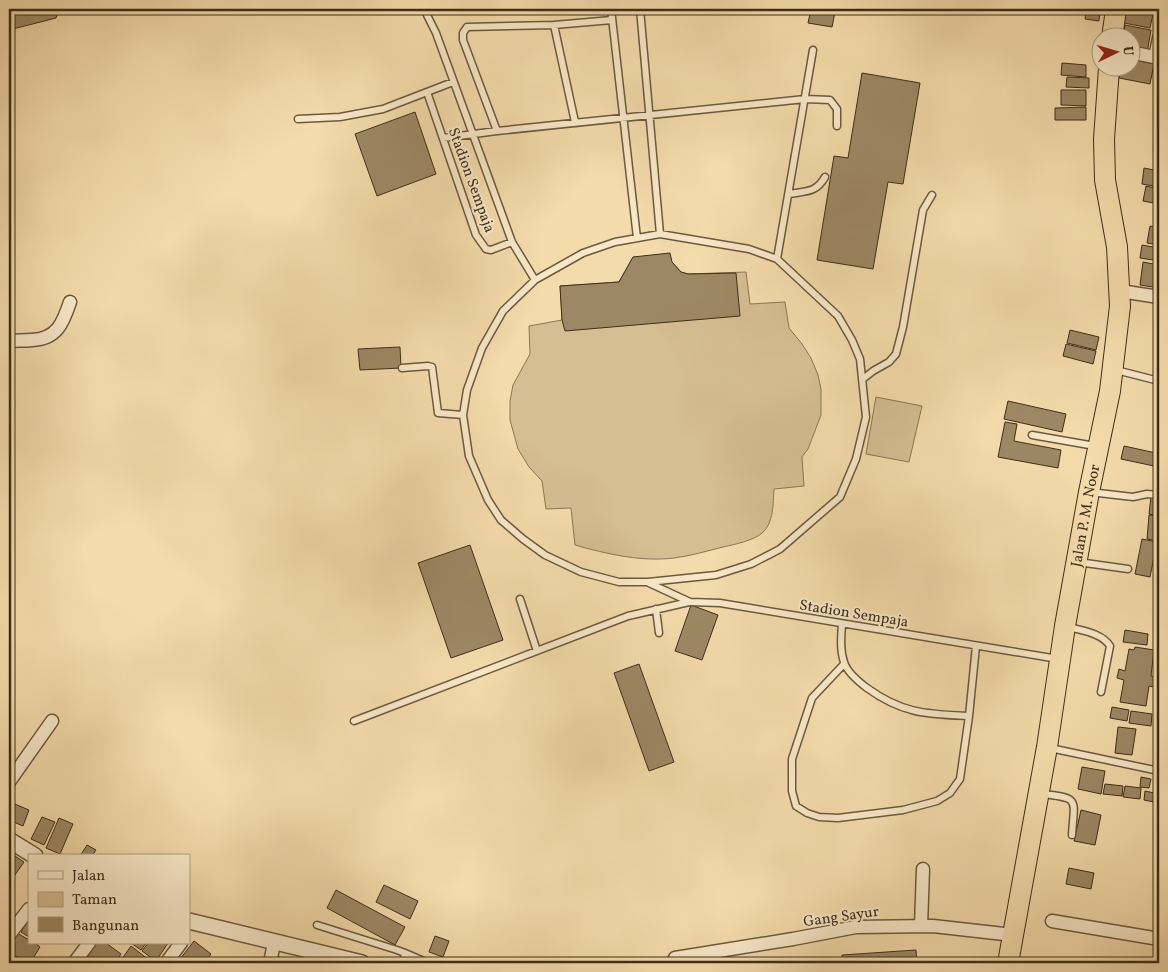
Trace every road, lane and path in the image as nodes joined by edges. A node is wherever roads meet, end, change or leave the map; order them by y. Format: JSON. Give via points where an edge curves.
{"nodes":[{"id":1,"x":424,"y":9,"type":"edge"},
{"id":2,"x":612,"y":9,"type":"edge"},
{"id":3,"x":640,"y":9,"type":"edge"},
{"id":4,"x":1116,"y":9,"type":"edge"},
{"id":5,"x":612,"y":20,"type":"junction"},
{"id":6,"x":554,"y":25,"type":"junction"},
{"id":7,"x":1113,"y":28,"type":"edge"},
{"id":8,"x":1159,"y":38,"type":"edge"},
{"id":9,"x":813,"y":50,"type":"dead end"},
{"id":10,"x":1140,"y":54,"type":"edge"},
{"id":11,"x":1157,"y":57,"type":"edge"},
{"id":12,"x":1108,"y":78,"type":"edge"},
{"id":13,"x":453,"y":82,"type":"junction"},
{"id":14,"x":427,"y":92,"type":"junction"},
{"id":15,"x":804,"y":98,"type":"junction"},
{"id":16,"x":650,"y":115,"type":"junction"},
{"id":17,"x":625,"y":118,"type":"junction"},
{"id":18,"x":298,"y":119,"type":"dead end"},
{"id":19,"x":575,"y":122,"type":"junction"},
{"id":20,"x":837,"y":126,"type":"dead end"},
{"id":21,"x":497,"y":131,"type":"junction"},
{"id":22,"x":473,"y":134,"type":"junction"},
{"id":23,"x":443,"y":138,"type":"junction"},
{"id":24,"x":825,"y":177,"type":"dead end"},
{"id":25,"x":789,"y":194,"type":"junction"},
{"id":26,"x":932,"y":195,"type":"dead end"},
{"id":27,"x":660,"y":234,"type":"junction"},
{"id":28,"x":637,"y":238,"type":"junction"},
{"id":29,"x":512,"y":242,"type":"junction"},
{"id":30,"x":778,"y":259,"type":"junction"},
{"id":31,"x":535,"y":280,"type":"junction"},
{"id":32,"x":1120,"y":291,"type":"junction"},
{"id":33,"x":1159,"y":297,"type":"edge"},
{"id":34,"x":70,"y":302,"type":"dead end"},
{"id":35,"x":9,"y":341,"type":"edge"},
{"id":36,"x":402,"y":368,"type":"dead end"},
{"id":37,"x":1112,"y":370,"type":"junction"},
{"id":38,"x":863,"y":379,"type":"junction"},
{"id":39,"x":1159,"y":381,"type":"edge"},
{"id":40,"x":463,"y":415,"type":"junction"},
{"id":41,"x":1032,"y":435,"type":"dead end"},
{"id":42,"x":1099,"y":446,"type":"junction"},
{"id":43,"x":1089,"y":492,"type":"junction"},
{"id":44,"x":1159,"y":495,"type":"edge"},
{"id":45,"x":1076,"y":562,"type":"junction"},
{"id":46,"x":1128,"y":569,"type":"dead end"},
{"id":47,"x":648,"y":582,"type":"junction"},
{"id":48,"x":520,"y":599,"type":"dead end"},
{"id":49,"x":690,"y":602,"type":"junction"},
{"id":50,"x":656,"y":609,"type":"junction"},
{"id":51,"x":842,"y":624,"type":"junction"},
{"id":52,"x":1065,"y":626,"type":"junction"},
{"id":53,"x":659,"y":632,"type":"dead end"},
{"id":54,"x":976,"y":646,"type":"junction"},
{"id":55,"x":538,"y":651,"type":"junction"},
{"id":56,"x":1060,"y":660,"type":"junction"},
{"id":57,"x":844,"y":664,"type":"junction"},
{"id":58,"x":1101,"y":692,"type":"dead end"},
{"id":59,"x":969,"y":716,"type":"junction"},
{"id":60,"x":52,"y":721,"type":"dead end"},
{"id":61,"x":354,"y":721,"type":"dead end"},
{"id":62,"x":1047,"y":748,"type":"junction"},
{"id":63,"x":1159,"y":771,"type":"edge"},
{"id":64,"x":9,"y":782,"type":"edge"},
{"id":65,"x":1038,"y":793,"type":"junction"},
{"id":66,"x":1072,"y":836,"type":"dead end"},
{"id":67,"x":9,"y":840,"type":"edge"},
{"id":68,"x":32,"y":854,"type":"edge"},
{"id":69,"x":923,"y":869,"type":"dead end"},
{"id":70,"x":28,"y":910,"type":"edge"},
{"id":71,"x":1052,"y":921,"type":"dead end"},
{"id":72,"x":317,"y":925,"type":"dead end"},
{"id":73,"x":191,"y":926,"type":"edge"},
{"id":74,"x":921,"y":926,"type":"junction"},
{"id":75,"x":9,"y":935,"type":"edge"},
{"id":76,"x":1013,"y":935,"type":"junction"},
{"id":77,"x":1159,"y":939,"type":"edge"},
{"id":78,"x":274,"y":943,"type":"junction"},
{"id":79,"x":88,"y":944,"type":"edge"},
{"id":80,"x":180,"y":944,"type":"edge"},
{"id":81,"x":404,"y":953,"type":"junction"},
{"id":82,"x":675,"y":958,"type":"dead end"},
{"id":83,"x":74,"y":963,"type":"edge"},
{"id":84,"x":166,"y":963,"type":"edge"},
{"id":85,"x":270,"y":963,"type":"edge"},
{"id":86,"x":362,"y":963,"type":"edge"},
{"id":87,"x":403,"y":963,"type":"edge"},
{"id":88,"x":428,"y":963,"type":"edge"},
{"id":89,"x":1008,"y":963,"type":"edge"}],
"edges":[{"from":1,"to":13,"type":"lane","name":"Stadion Sempaja"},
{"from":2,"to":5,"type":"lane"},
{"from":3,"to":16,"type":"lane"},
{"from":4,"to":7,"type":"highway"},
{"from":5,"to":6,"type":"lane"},
{"from":5,"to":17,"type":"lane"},
{"from":6,"to":19,"type":"lane"},
{"from":6,"to":21,"type":"lane","via":[[470,26],[463,32]]},
{"from":8,"to":11,"type":"street"},
{"from":9,"to":15,"type":"lane"},
{"from":10,"to":11,"type":"street"},
{"from":12,"to":32,"type":"highway","name":"Jalan P. M. Noor","via":[[1105,180],[1117,247]]},
{"from":13,"to":14,"type":"lane"},
{"from":13,"to":22,"type":"lane","name":"Stadion Sempaja"},
{"from":14,"to":18,"type":"lane","via":[[384,109],[340,117]]},
{"from":14,"to":23,"type":"lane","name":"Stadion Sempaja"},
{"from":15,"to":16,"type":"lane"},
{"from":15,"to":20,"type":"lane","via":[[830,100],[837,109]]},
{"from":15,"to":25,"type":"lane"},
{"from":16,"to":17,"type":"lane"},
{"from":16,"to":27,"type":"lane"},
{"from":17,"to":19,"type":"lane"},
{"from":17,"to":28,"type":"lane"},
{"from":19,"to":21,"type":"lane"},
{"from":21,"to":22,"type":"lane"},
{"from":22,"to":23,"type":"lane"},
{"from":22,"to":29,"type":"lane","name":"Stadion Sempaja"},
{"from":23,"to":29,"type":"lane","name":"Stadion Sempaja","via":[[482,245],[491,250]]},
{"from":24,"to":25,"type":"lane","via":[[814,190]]},
{"from":25,"to":30,"type":"lane"},
{"from":26,"to":38,"type":"lane","via":[[923,210],[896,354]]},
{"from":27,"to":28,"type":"lane","name":"Stadion Sempaja"},
{"from":27,"to":30,"type":"lane","name":"Stadion Sempaja","via":[[749,249]]},
{"from":28,"to":31,"type":"lane","name":"Stadion Sempaja","via":[[583,253]]},
{"from":29,"to":31,"type":"lane","name":"Stadion Sempaja"},
{"from":30,"to":38,"type":"lane","name":"Stadion Sempaja","via":[[838,316],[860,359]]},
{"from":31,"to":40,"type":"lane","name":"Stadion Sempaja","via":[[503,311],[482,348],[467,390]]},
{"from":32,"to":33,"type":"street"},
{"from":32,"to":37,"type":"highway","name":"Jalan P. M. Noor"},
{"from":34,"to":35,"type":"street","via":[[62,324],[50,337]]},
{"from":36,"to":40,"type":"lane","via":[[432,367],[438,413]]},
{"from":37,"to":39,"type":"lane"},
{"from":37,"to":42,"type":"highway","name":"Jalan P. M. Noor"},
{"from":38,"to":47,"type":"lane","name":"Stadion Sempaja","via":[[866,417],[856,459],[840,497],[780,549],[751,564],[716,575]]},
{"from":40,"to":47,"type":"lane","name":"Stadion Sempaja","via":[[469,456],[488,500],[501,520],[545,555],[581,572],[619,582]]},
{"from":41,"to":42,"type":"lane"},
{"from":42,"to":43,"type":"highway","name":"Jalan P. M. Noor"},
{"from":43,"to":44,"type":"lane","via":[[1134,497]]},
{"from":43,"to":45,"type":"highway","name":"Jalan P. M. Noor"},
{"from":45,"to":46,"type":"lane"},
{"from":45,"to":52,"type":"highway","name":"Jalan P. M. Noor"},
{"from":47,"to":49,"type":"lane","name":"Stadion Sempaja"},
{"from":48,"to":55,"type":"lane"},
{"from":49,"to":50,"type":"lane"},
{"from":49,"to":51,"type":"lane","name":"Stadion Sempaja"},
{"from":50,"to":53,"type":"lane"},
{"from":50,"to":55,"type":"lane","via":[[628,616]]},
{"from":51,"to":54,"type":"lane","name":"Stadion Sempaja"},
{"from":51,"to":57,"type":"lane"},
{"from":52,"to":56,"type":"highway","name":"Jalan P. M. Noor"},
{"from":52,"to":58,"type":"lane","via":[[1098,635],[1110,646]]},
{"from":54,"to":56,"type":"lane","name":"Stadion Sempaja"},
{"from":54,"to":59,"type":"lane"},
{"from":55,"to":61,"type":"lane"},
{"from":56,"to":62,"type":"highway","name":"Jalan P. M. Noor"},
{"from":57,"to":59,"type":"lane","via":[[858,682],[897,706],[928,714]]},
{"from":57,"to":59,"type":"lane","via":[[812,698],[792,759],[792,791],[796,806],[807,813],[838,818],[903,810],[937,801],[950,793],[960,779]]},
{"from":60,"to":64,"type":"street"},
{"from":62,"to":63,"type":"lane"},
{"from":62,"to":65,"type":"highway","name":"Jalan P. M. Noor"},
{"from":65,"to":66,"type":"lane","via":[[1071,799],[1074,805]]},
{"from":65,"to":76,"type":"highway","name":"Jalan P. M. Noor"},
{"from":67,"to":68,"type":"street"},
{"from":69,"to":74,"type":"street"},
{"from":70,"to":75,"type":"street"},
{"from":71,"to":77,"type":"street"},
{"from":72,"to":81,"type":"lane"},
{"from":73,"to":78,"type":"street"},
{"from":74,"to":76,"type":"street","name":"Gang Sayur"},
{"from":74,"to":82,"type":"street","name":"Gang Sayur","via":[[856,927]]},
{"from":76,"to":89,"type":"highway","name":"Jalan P. M. Noor"},
{"from":78,"to":85,"type":"street"},
{"from":78,"to":86,"type":"street"},
{"from":79,"to":83,"type":"street"},
{"from":80,"to":84,"type":"street"},
{"from":81,"to":87,"type":"lane"},
{"from":81,"to":88,"type":"lane"}]}
